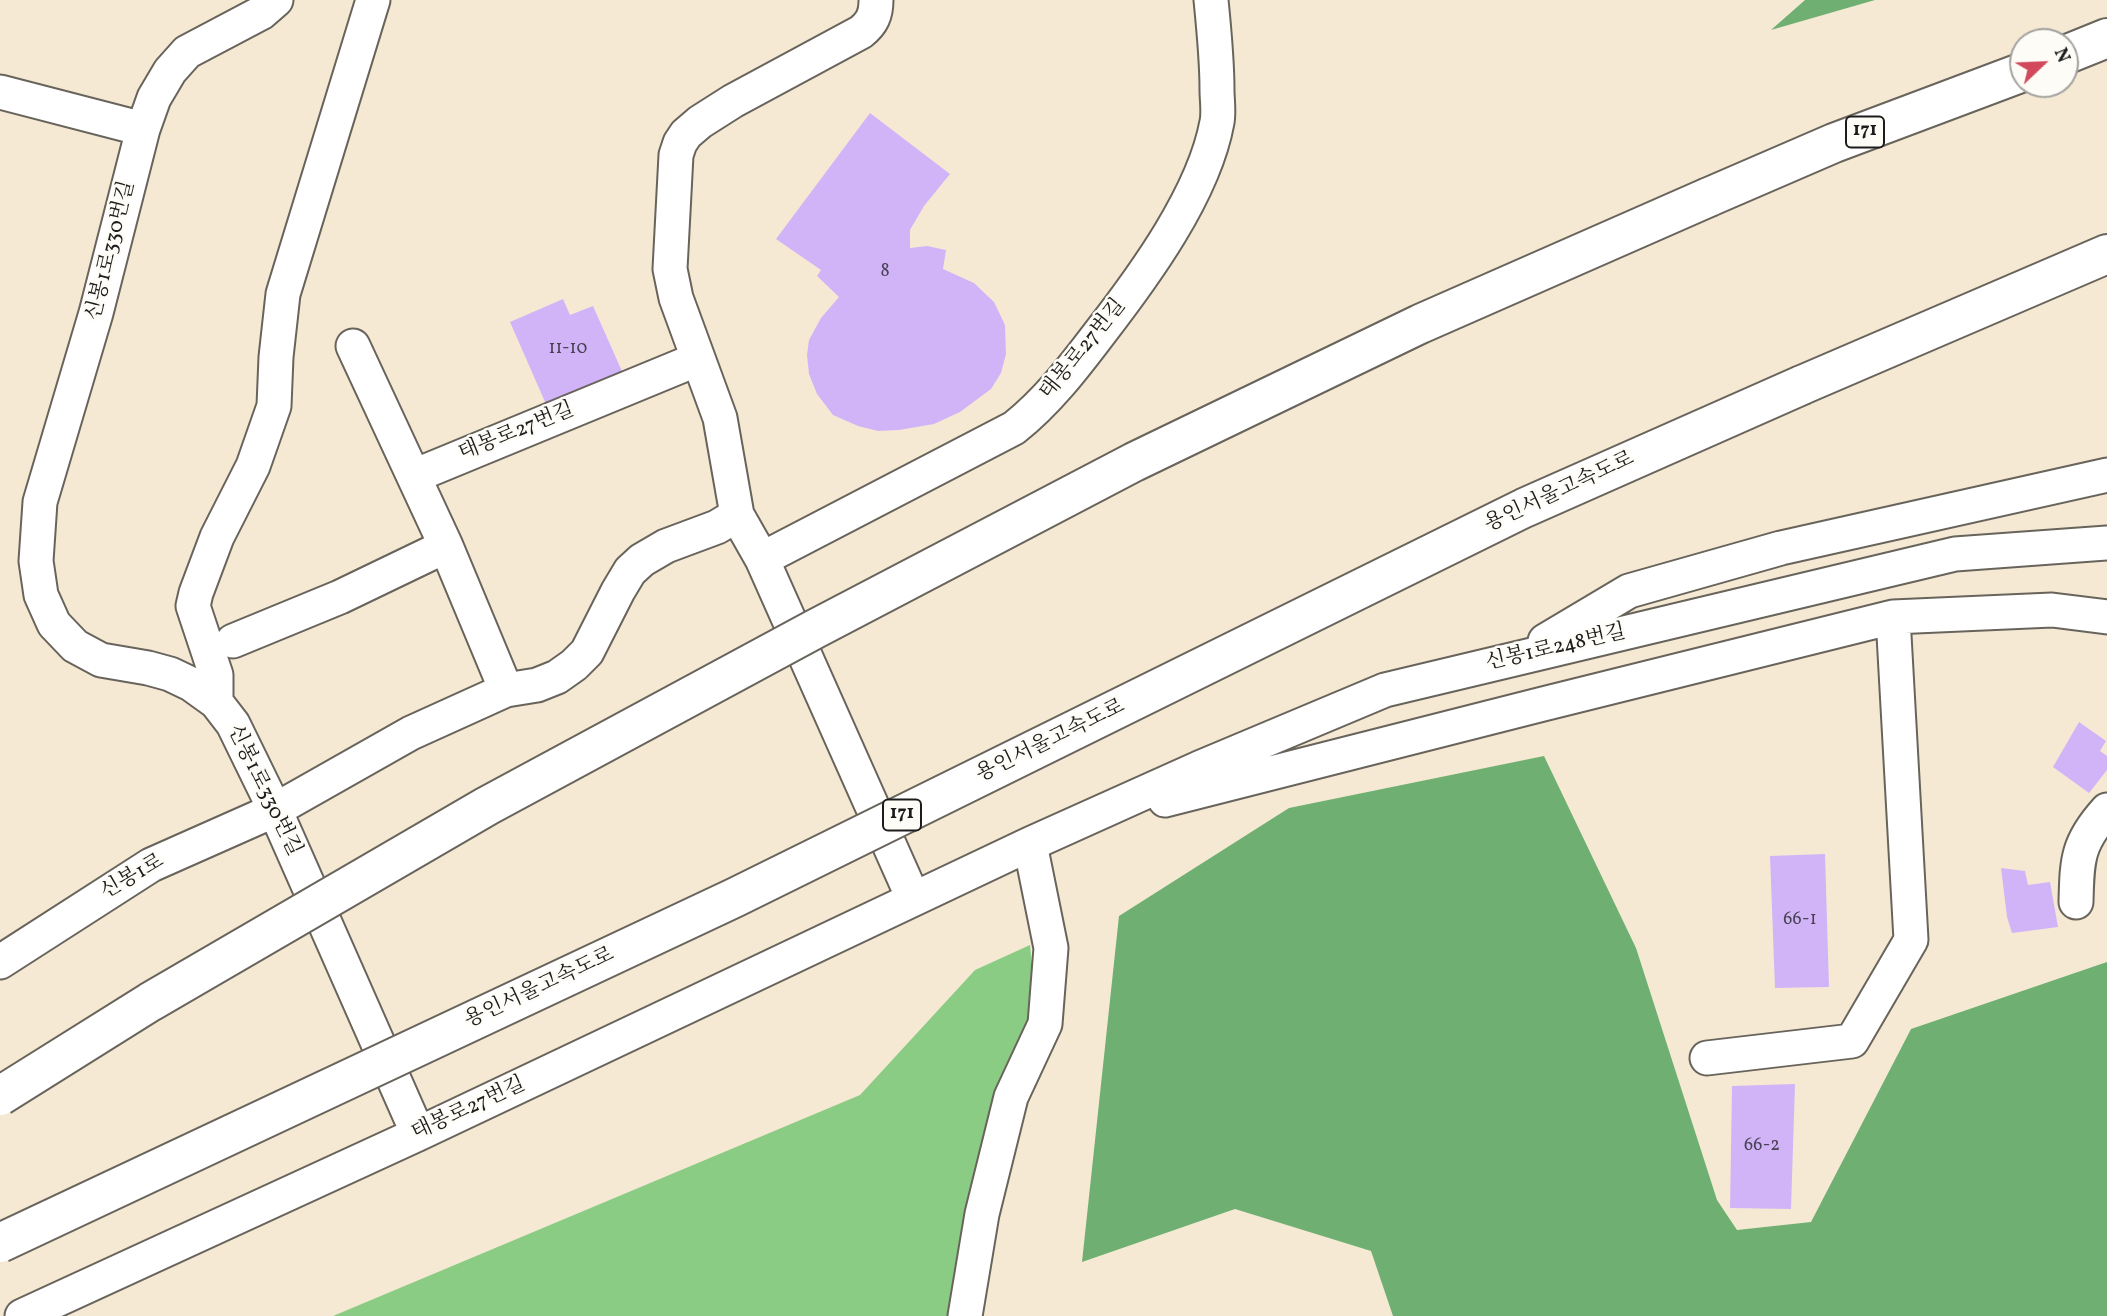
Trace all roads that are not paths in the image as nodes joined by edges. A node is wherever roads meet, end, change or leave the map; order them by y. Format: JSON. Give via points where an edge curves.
{"nodes":[{"id":1,"x":276,"y":0,"type":"edge"},
{"id":2,"x":373,"y":0,"type":"edge"},
{"id":3,"x":876,"y":0,"type":"edge"},
{"id":4,"x":1211,"y":0,"type":"edge"},
{"id":5,"x":2107,"y":38,"type":"edge"},
{"id":6,"x":2079,"y":49,"type":"edge"},
{"id":7,"x":2009,"y":77,"type":"edge"},
{"id":8,"x":0,"y":92,"type":"edge"},
{"id":9,"x":143,"y":129,"type":"junction"},
{"id":10,"x":2107,"y":254,"type":"edge"},
{"id":11,"x":353,"y":346,"type":"dead end"},
{"id":12,"x":698,"y":359,"type":"junction"},
{"id":13,"x":2107,"y":475,"type":"edge"},
{"id":14,"x":414,"y":476,"type":"junction"},
{"id":15,"x":737,"y":515,"type":"junction"},
{"id":16,"x":2107,"y":543,"type":"edge"},
{"id":17,"x":446,"y":546,"type":"junction"},
{"id":18,"x":762,"y":559,"type":"junction"},
{"id":19,"x":1893,"y":617,"type":"junction"},
{"id":20,"x":2107,"y":617,"type":"edge"},
{"id":21,"x":233,"y":641,"type":"dead end"},
{"id":22,"x":1516,"y":658,"type":"junction"},
{"id":23,"x":506,"y":690,"type":"junction"},
{"id":24,"x":216,"y":702,"type":"junction"},
{"id":25,"x":275,"y":810,"type":"junction"},
{"id":26,"x":2107,"y":810,"type":"edge"},
{"id":27,"x":1078,"y":823,"type":"junction"},
{"id":28,"x":1030,"y":844,"type":"junction"},
{"id":29,"x":913,"y":898,"type":"junction"},
{"id":30,"x":2076,"y":902,"type":"dead end"},
{"id":31,"x":4,"y":952,"type":"edge"},
{"id":32,"x":1707,"y":1058,"type":"dead end"},
{"id":33,"x":0,"y":1096,"type":"edge"},
{"id":34,"x":418,"y":1134,"type":"junction"},
{"id":35,"x":0,"y":1243,"type":"edge"},
{"id":36,"x":22,"y":1316,"type":"edge"},
{"id":37,"x":965,"y":1316,"type":"edge"}],
"edges":[{"from":1,"to":9,"type":"street","name":"신봉1로330번길","via":[[261,13],[187,52],[154,98]]},
{"from":2,"to":24,"type":"street","via":[[283,294],[274,406],[253,466],[217,537],[193,606],[216,675]]},
{"from":3,"to":12,"type":"street","via":[[873,19],[861,32],[733,101],[700,122],[680,143],[670,269]]},
{"from":4,"to":18,"type":"street","name":"태봉로27번길","via":[[1217,120],[1206,161],[1145,274],[1086,352],[1036,410],[1014,428]]},
{"from":5,"to":6,"type":"highway"},
{"from":7,"to":33,"type":"highway","number":"171","bridge":true,"via":[[1834,143],[1709,197],[1420,324],[1134,461],[487,806],[150,1002]]},
{"from":8,"to":9,"type":"street"},
{"from":9,"to":24,"type":"street","name":"신봉1로330번길","via":[[96,313],[40,502],[36,561],[41,595],[54,624],[75,646],[101,660],[170,674]]},
{"from":10,"to":35,"type":"highway","name":"용인서울고속도로","number":"171","bridge":true,"via":[[1524,508],[734,898]]},
{"from":11,"to":14,"type":"street"},
{"from":12,"to":14,"type":"street","name":"태봉로27번길"},
{"from":12,"to":15,"type":"street","via":[[720,418]]},
{"from":13,"to":22,"type":"street","via":[[1781,548],[1629,591]]},
{"from":14,"to":17,"type":"street"},
{"from":15,"to":18,"type":"street"},
{"from":15,"to":23,"type":"street","via":[[642,560],[630,571],[587,652],[574,665],[537,685]]},
{"from":16,"to":22,"type":"street","name":"신봉1로248번길","via":[[1955,554]]},
{"from":17,"to":21,"type":"street"},
{"from":17,"to":23,"type":"street"},
{"from":18,"to":29,"type":"street"},
{"from":19,"to":20,"type":"street","via":[[2052,610]]},
{"from":19,"to":27,"type":"street"},
{"from":19,"to":32,"type":"street","via":[[1911,940],[1852,1041]]},
{"from":22,"to":27,"type":"street","name":"신봉1로248번길","via":[[1385,690]]},
{"from":23,"to":25,"type":"street","via":[[411,733]]},
{"from":24,"to":25,"type":"street","name":"신봉1로330번길","via":[[233,724]]},
{"from":25,"to":31,"type":"street","name":"신봉1로","via":[[151,865]]},
{"from":25,"to":34,"type":"street","name":"신봉1로330번길"},
{"from":26,"to":30,"type":"street","via":[[2091,828],[2077,860]]},
{"from":27,"to":28,"type":"street","name":"신봉1로248번길"},
{"from":28,"to":29,"type":"street","name":"태봉로27번길"},
{"from":28,"to":37,"type":"street","via":[[1051,948],[1045,1024],[1011,1097],[982,1214]]},
{"from":29,"to":34,"type":"street","name":"태봉로27번길"},
{"from":34,"to":36,"type":"street","name":"태봉로27번길"}]}
